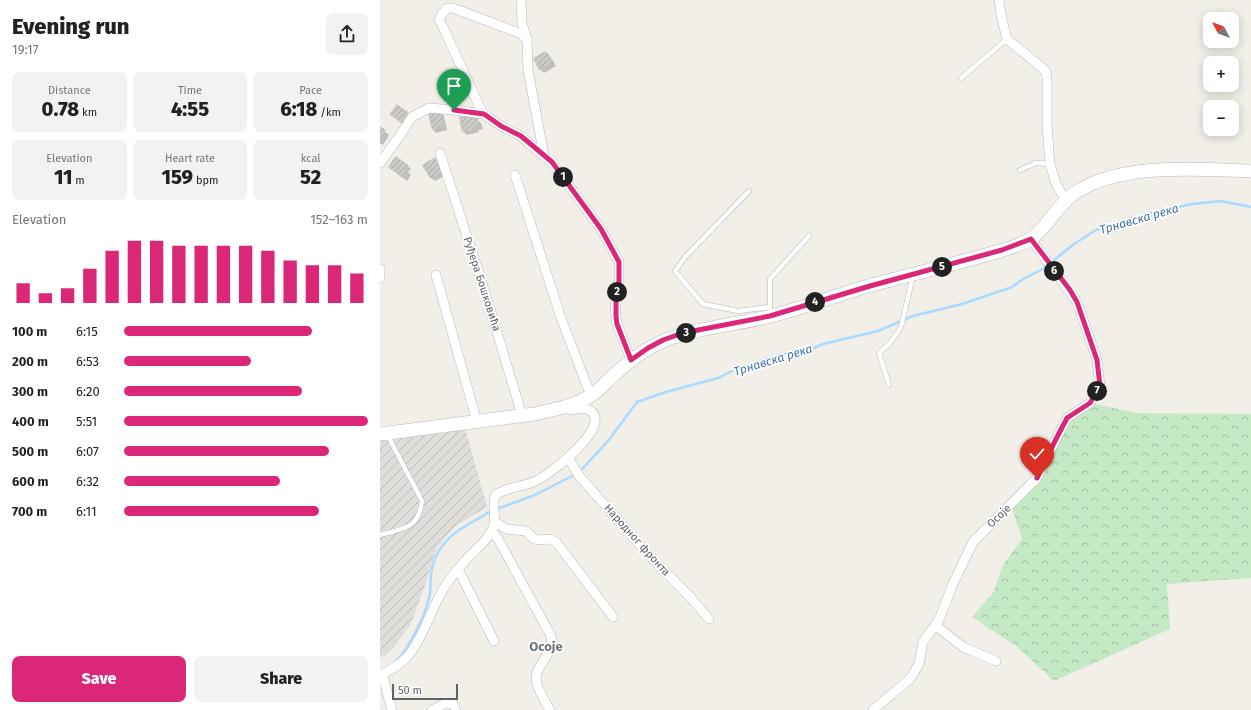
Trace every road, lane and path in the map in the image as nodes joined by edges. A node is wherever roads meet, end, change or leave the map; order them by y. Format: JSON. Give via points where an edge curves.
{"nodes":[{"id":1,"x":521,"y":0,"type":"edge"},
{"id":2,"x":999,"y":0,"type":"edge"},
{"id":3,"x":527,"y":39,"type":"junction"},
{"id":4,"x":1007,"y":39,"type":"junction"},
{"id":5,"x":961,"y":78,"type":"dead end"},
{"id":6,"x":484,"y":114,"type":"junction"},
{"id":7,"x":440,"y":153,"type":"dead end"},
{"id":8,"x":544,"y":156,"type":"junction"},
{"id":9,"x":380,"y":163,"type":"edge"},
{"id":10,"x":1050,"y":164,"type":"junction"},
{"id":11,"x":1020,"y":170,"type":"dead end"},
{"id":12,"x":1251,"y":171,"type":"edge"},
{"id":13,"x":515,"y":175,"type":"dead end"},
{"id":14,"x":749,"y":191,"type":"dead end"},
{"id":15,"x":1066,"y":201,"type":"junction"},
{"id":16,"x":809,"y":236,"type":"dead end"},
{"id":17,"x":1031,"y":239,"type":"junction"},
{"id":18,"x":380,"y":269,"type":"edge"},
{"id":19,"x":913,"y":274,"type":"junction"},
{"id":20,"x":436,"y":276,"type":"dead end"},
{"id":21,"x":380,"y":278,"type":"edge"},
{"id":22,"x":770,"y":312,"type":"junction"},
{"id":23,"x":631,"y":360,"type":"junction"},
{"id":24,"x":889,"y":385,"type":"dead end"},
{"id":25,"x":591,"y":396,"type":"junction"},
{"id":26,"x":565,"y":407,"type":"junction"},
{"id":27,"x":522,"y":415,"type":"junction"},
{"id":28,"x":477,"y":422,"type":"junction"},
{"id":29,"x":383,"y":433,"type":"edge"},
{"id":30,"x":568,"y":458,"type":"junction"},
{"id":31,"x":496,"y":520,"type":"junction"},
{"id":32,"x":490,"y":533,"type":"junction"},
{"id":33,"x":380,"y":535,"type":"edge"},
{"id":34,"x":458,"y":569,"type":"junction"},
{"id":35,"x":613,"y":617,"type":"dead end"},
{"id":36,"x":709,"y":619,"type":"dead end"},
{"id":37,"x":935,"y":625,"type":"junction"},
{"id":38,"x":494,"y":641,"type":"dead end"},
{"id":39,"x":996,"y":661,"type":"dead end"},
{"id":40,"x":381,"y":674,"type":"edge"},
{"id":41,"x":392,"y":710,"type":"edge"},
{"id":42,"x":432,"y":710,"type":"edge"},
{"id":43,"x":456,"y":710,"type":"edge"},
{"id":44,"x":550,"y":710,"type":"edge"},
{"id":45,"x":873,"y":710,"type":"edge"}],
"edges":[{"from":1,"to":3,"type":"street","via":[[522,23]]},
{"from":2,"to":4,"type":"street"},
{"from":3,"to":6,"type":"street","via":[[519,33],[453,8],[446,8],[442,14],[439,20]]},
{"from":3,"to":8,"type":"street","via":[[528,70]]},
{"from":4,"to":5,"type":"lane"},
{"from":4,"to":10,"type":"street","via":[[1046,72],[1046,125]]},
{"from":6,"to":8,"type":"street","via":[[521,136]]},
{"from":6,"to":9,"type":"street","via":[[429,108],[412,117]]},
{"from":7,"to":27,"type":"street","name":"Руђера Бошковића"},
{"from":8,"to":23,"type":"street","via":[[552,162],[601,229],[619,262],[616,317]]},
{"from":10,"to":11,"type":"lane","via":[[1036,163]]},
{"from":10,"to":15,"type":"street","via":[[1056,184]]},
{"from":12,"to":15,"type":"main road","via":[[1176,169],[1133,173],[1094,184],[1080,190]]},
{"from":13,"to":25,"type":"street","via":[[561,318]]},
{"from":14,"to":22,"type":"lane","via":[[686,256],[675,271],[703,304],[738,311]]},
{"from":15,"to":17,"type":"main road"},
{"from":16,"to":22,"type":"lane","via":[[770,279]]},
{"from":17,"to":19,"type":"main road","via":[[1002,250]]},
{"from":17,"to":37,"type":"street","name":"Осоје","via":[[1077,302],[1097,360],[1100,386],[1090,403],[1067,418],[1037,478],[973,542]]},
{"from":18,"to":21,"type":"street"},
{"from":19,"to":22,"type":"main road"},
{"from":19,"to":24,"type":"lane","via":[[901,326],[890,343],[879,353]]},
{"from":20,"to":28,"type":"street"},
{"from":22,"to":23,"type":"main road","via":[[683,333],[663,340]]},
{"from":23,"to":25,"type":"main road"},
{"from":25,"to":26,"type":"main road"},
{"from":26,"to":27,"type":"main road"},
{"from":26,"to":30,"type":"street","via":[[572,410],[584,408],[591,411],[595,417],[592,432]]},
{"from":27,"to":28,"type":"main road"},
{"from":28,"to":29,"type":"main road"},
{"from":29,"to":33,"type":"lane","via":[[422,502],[420,513],[412,526]]},
{"from":30,"to":31,"type":"street","via":[[541,479],[499,493],[494,500]]},
{"from":30,"to":36,"type":"street","name":"Народног фронта","via":[[580,477]]},
{"from":31,"to":32,"type":"street"},
{"from":31,"to":35,"type":"street","via":[[506,529],[526,531],[534,539],[549,539],[556,542]]},
{"from":32,"to":34,"type":"street"},
{"from":32,"to":44,"type":"street","via":[[498,540],[551,636],[552,645],[536,679]]},
{"from":34,"to":38,"type":"street"},
{"from":34,"to":40,"type":"street","via":[[439,596],[410,652],[399,663]]},
{"from":37,"to":39,"type":"street","via":[[963,648]]},
{"from":37,"to":45,"type":"street","name":"Осоје","via":[[923,642],[918,664],[910,679]]},
{"from":40,"to":41,"type":"street"},
{"from":42,"to":43,"type":"street","via":[[446,703],[452,704]]}]}
